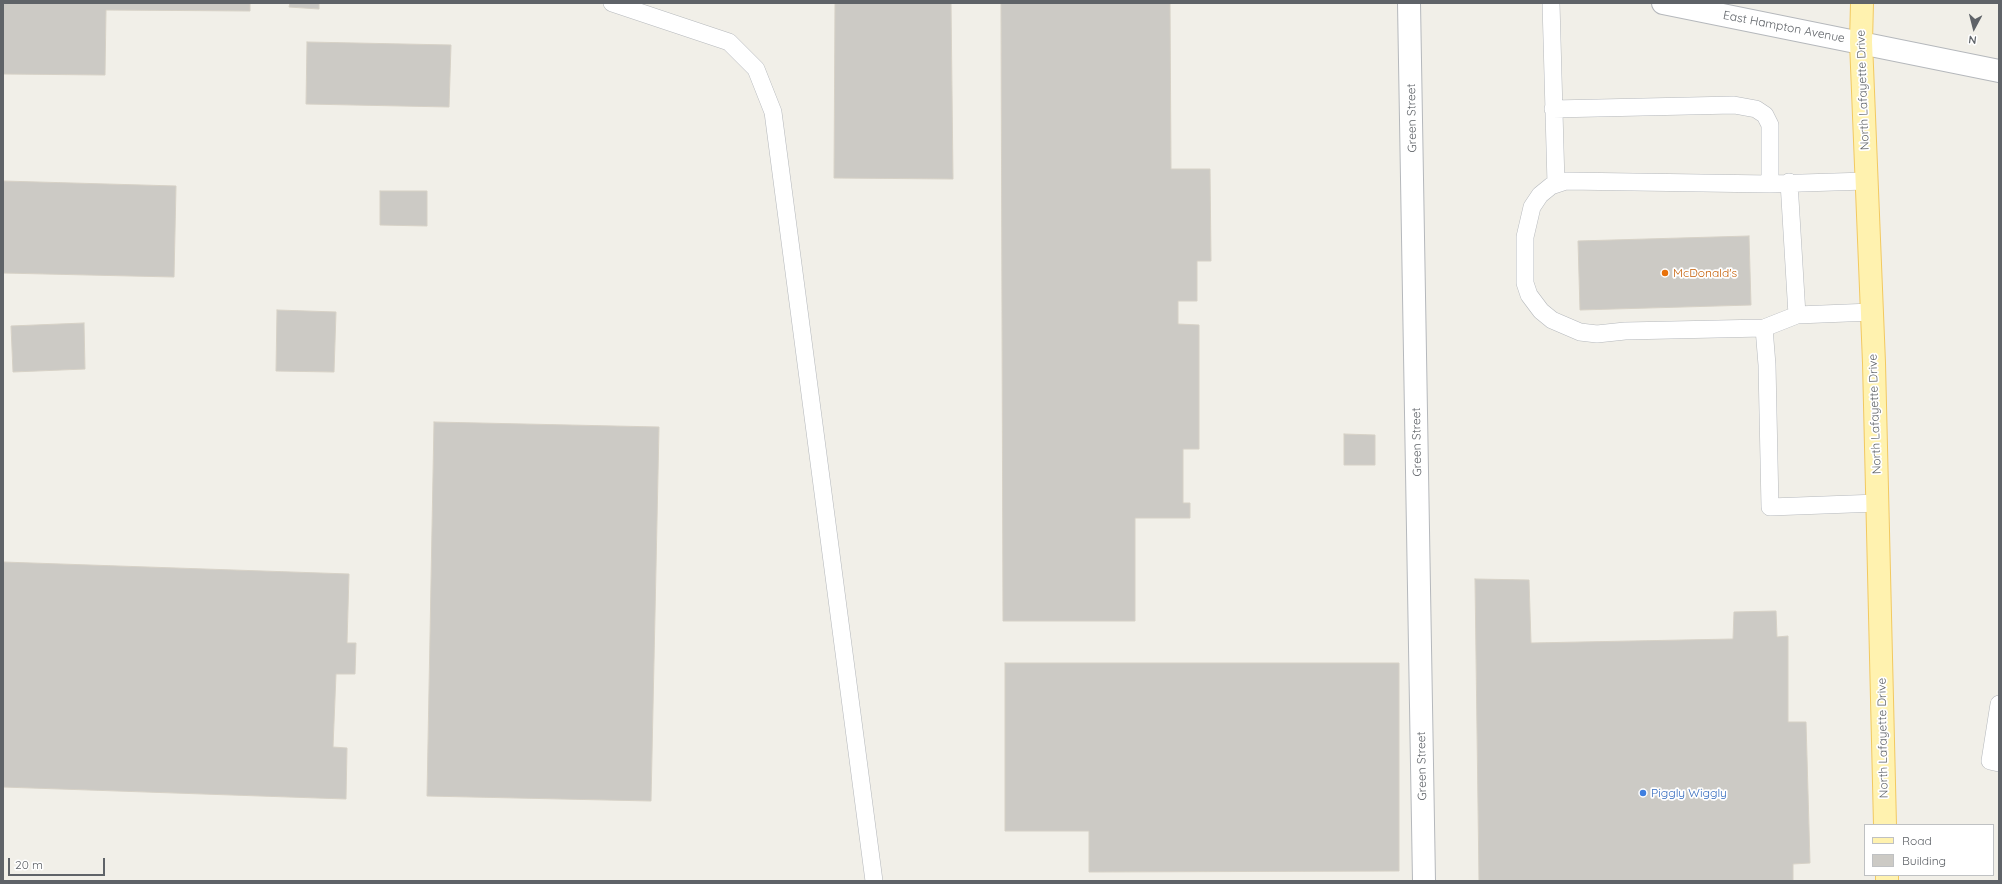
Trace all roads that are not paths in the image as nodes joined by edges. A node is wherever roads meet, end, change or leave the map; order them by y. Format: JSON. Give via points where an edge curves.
{"nodes":[{"id":1,"x":612,"y":3,"type":"edge"},
{"id":2,"x":1409,"y":3,"type":"edge"},
{"id":3,"x":1551,"y":3,"type":"edge"},
{"id":4,"x":1663,"y":3,"type":"edge"},
{"id":5,"x":1862,"y":3,"type":"edge"},
{"id":6,"x":1860,"y":42,"type":"junction"},
{"id":7,"x":1999,"y":71,"type":"edge"},
{"id":8,"x":1553,"y":110,"type":"junction"},
{"id":9,"x":1866,"y":181,"type":"junction"},
{"id":10,"x":1789,"y":182,"type":"junction"},
{"id":11,"x":1556,"y":184,"type":"junction"},
{"id":12,"x":1770,"y":184,"type":"junction"},
{"id":13,"x":1872,"y":312,"type":"junction"},
{"id":14,"x":1797,"y":315,"type":"junction"},
{"id":15,"x":1764,"y":328,"type":"junction"},
{"id":16,"x":1878,"y":503,"type":"junction"},
{"id":17,"x":1999,"y":704,"type":"edge"},
{"id":18,"x":1999,"y":763,"type":"edge"},
{"id":19,"x":1885,"y":824,"type":"edge"},
{"id":20,"x":874,"y":881,"type":"edge"},
{"id":21,"x":1424,"y":881,"type":"edge"}],
"edges":[{"from":1,"to":20,"type":"lane","via":[[730,42],[756,69],[773,112]]},
{"from":2,"to":21,"type":"street","name":"Green Street"},
{"from":3,"to":8,"type":"lane"},
{"from":4,"to":6,"type":"street","name":"East Hampton Avenue"},
{"from":5,"to":6,"type":"main road","name":"North Lafayette Drive"},
{"from":6,"to":7,"type":"street","name":"East Hampton Avenue"},
{"from":6,"to":9,"type":"main road","name":"North Lafayette Drive"},
{"from":8,"to":11,"type":"lane"},
{"from":8,"to":12,"type":"lane","via":[[1734,105],[1756,109],[1765,115],[1770,125]]},
{"from":9,"to":10,"type":"lane"},
{"from":9,"to":13,"type":"main road","name":"North Lafayette Drive"},
{"from":10,"to":12,"type":"lane"},
{"from":10,"to":14,"type":"lane"},
{"from":11,"to":12,"type":"lane","via":[[1566,181],[1621,181]]},
{"from":11,"to":15,"type":"lane","via":[[1540,195],[1532,207],[1524,237],[1525,283],[1541,311],[1552,320],[1580,332],[1597,334]]},
{"from":13,"to":14,"type":"lane"},
{"from":13,"to":16,"type":"main road","name":"North Lafayette Drive"},
{"from":14,"to":15,"type":"lane"},
{"from":15,"to":16,"type":"lane","via":[[1770,507]]},
{"from":16,"to":19,"type":"main road","name":"North Lafayette Drive"},
{"from":17,"to":18,"type":"lane","via":[[1990,761]]}]}
